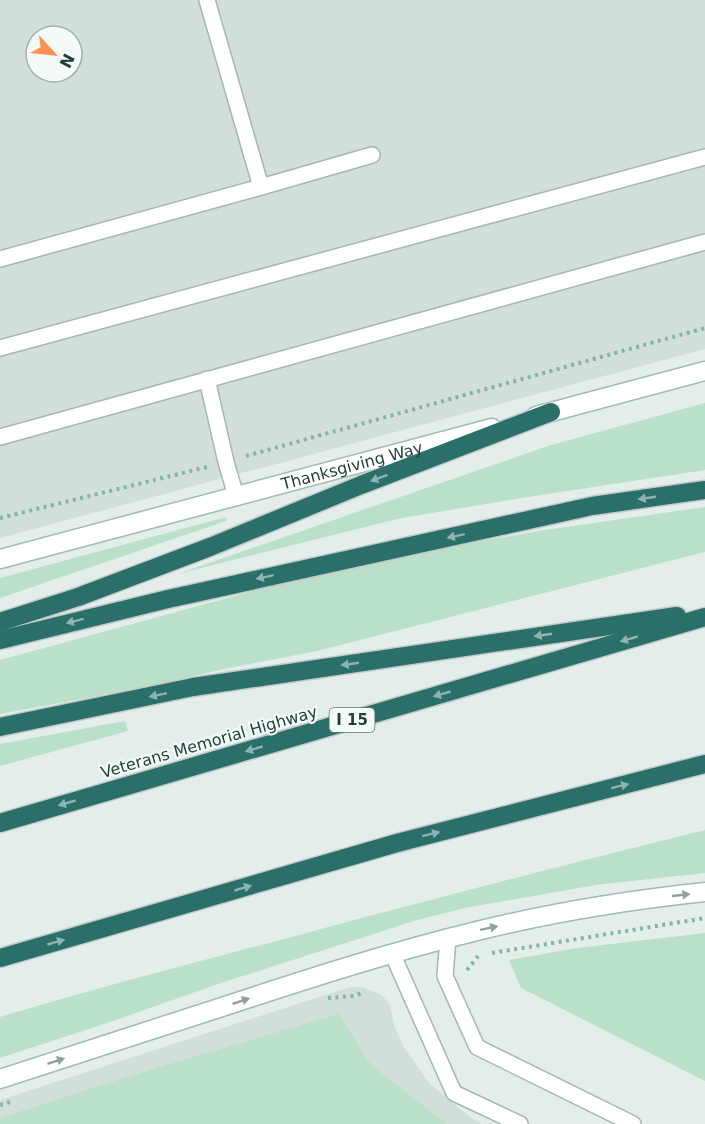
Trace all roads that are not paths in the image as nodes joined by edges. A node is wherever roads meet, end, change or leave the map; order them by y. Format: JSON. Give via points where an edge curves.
{"nodes":[{"id":1,"x":207,"y":0,"type":"edge"},
{"id":2,"x":372,"y":155,"type":"dead end"},
{"id":3,"x":705,"y":157,"type":"edge"},
{"id":4,"x":261,"y":187,"type":"junction"},
{"id":5,"x":705,"y":242,"type":"edge"},
{"id":6,"x":0,"y":259,"type":"edge"},
{"id":7,"x":0,"y":348,"type":"edge"},
{"id":8,"x":705,"y":371,"type":"edge"},
{"id":9,"x":207,"y":379,"type":"junction"},
{"id":10,"x":551,"y":412,"type":"junction"},
{"id":11,"x":0,"y":436,"type":"edge"},
{"id":12,"x":705,"y":490,"type":"edge"},
{"id":13,"x":236,"y":496,"type":"junction"},
{"id":14,"x":0,"y":559,"type":"edge"},
{"id":15,"x":705,"y":611,"type":"edge"},
{"id":16,"x":705,"y":617,"type":"edge"},
{"id":17,"x":0,"y":622,"type":"edge"},
{"id":18,"x":0,"y":639,"type":"edge"},
{"id":19,"x":0,"y":727,"type":"edge"},
{"id":20,"x":705,"y":764,"type":"edge"},
{"id":21,"x":0,"y":823,"type":"edge"},
{"id":22,"x":705,"y":892,"type":"edge"},
{"id":23,"x":448,"y":938,"type":"junction"},
{"id":24,"x":392,"y":953,"type":"junction"},
{"id":25,"x":0,"y":958,"type":"edge"},
{"id":26,"x":0,"y":1079,"type":"edge"},
{"id":27,"x":519,"y":1124,"type":"edge"},
{"id":28,"x":633,"y":1124,"type":"edge"}],
"edges":[{"from":1,"to":4,"type":"lane"},
{"from":2,"to":4,"type":"lane"},
{"from":3,"to":7,"type":"lane"},
{"from":4,"to":6,"type":"lane"},
{"from":5,"to":9,"type":"lane"},
{"from":8,"to":10,"type":"main road","name":"Thanksgiving Way"},
{"from":9,"to":11,"type":"lane"},
{"from":9,"to":13,"type":"lane"},
{"from":10,"to":13,"type":"main road","name":"Thanksgiving Way"},
{"from":10,"to":17,"type":"highway","one_way":true,"via":[[210,548]]},
{"from":12,"to":18,"type":"highway","one_way":true,"via":[[592,506]]},
{"from":13,"to":14,"type":"main road","name":"Thanksgiving Way"},
{"from":15,"to":19,"type":"highway","one_way":true,"via":[[193,687]]},
{"from":16,"to":21,"type":"highway","name":"Veterans Memorial Highway","number":"I 15","one_way":true},
{"from":25,"to":20,"type":"highway","one_way":true,"via":[[397,843]]},
{"from":23,"to":22,"type":"main road","one_way":true,"via":[[612,904]]},
{"from":23,"to":24,"type":"main road"},
{"from":23,"to":28,"type":"lane","via":[[445,976],[477,1047]]},
{"from":26,"to":24,"type":"main road","one_way":true},
{"from":24,"to":27,"type":"lane","via":[[454,1093]]}]}
